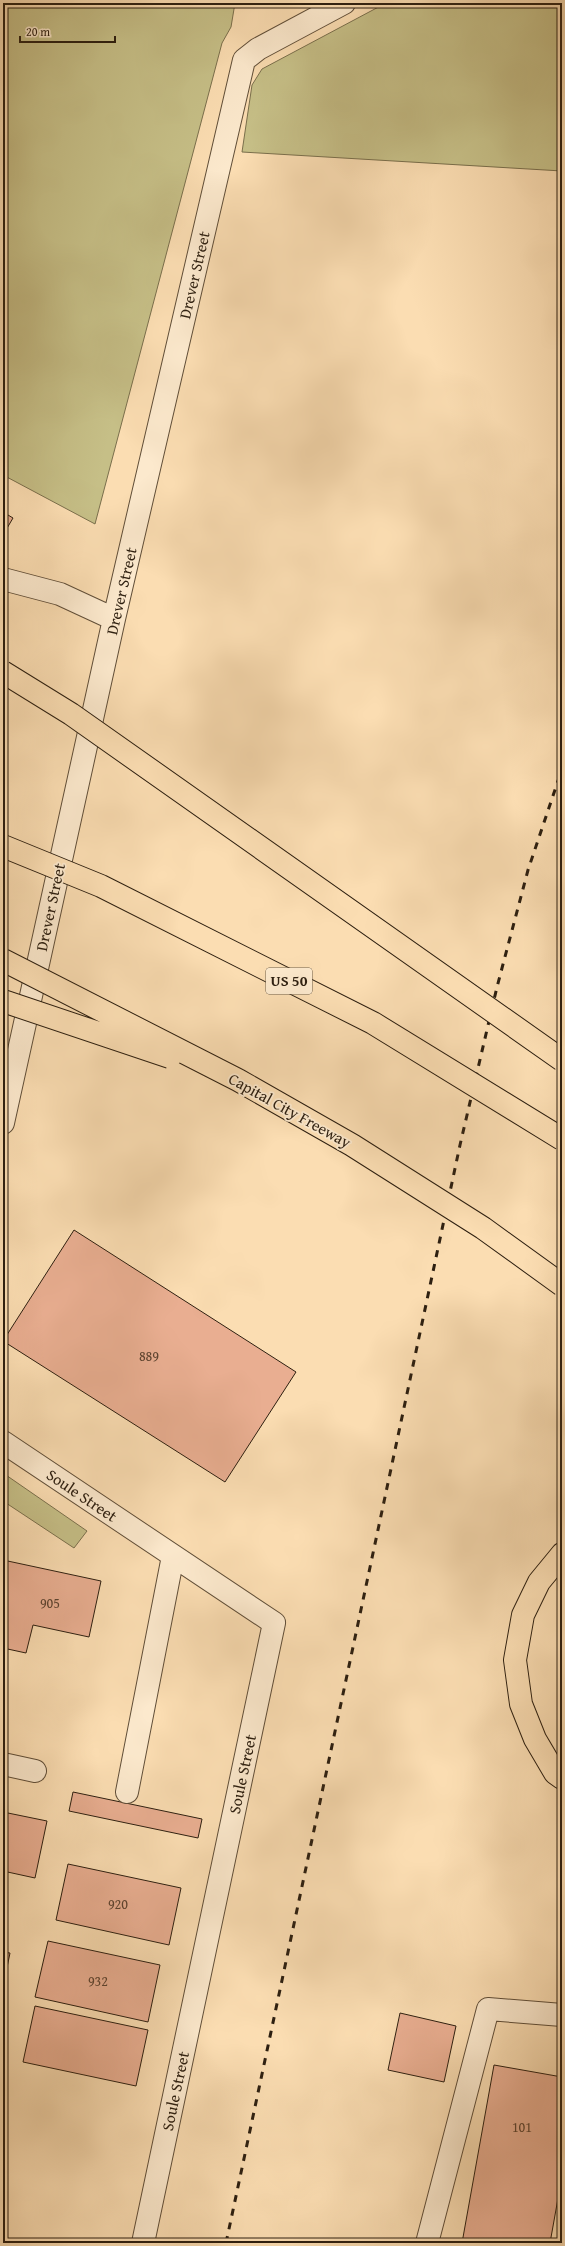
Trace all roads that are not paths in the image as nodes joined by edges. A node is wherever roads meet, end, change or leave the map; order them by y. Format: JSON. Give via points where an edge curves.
{"nodes":[{"id":1,"x":344,"y":3,"type":"edge"},
{"id":2,"x":3,"y":579,"type":"edge"},
{"id":3,"x":114,"y":619,"type":"junction"},
{"id":4,"x":3,"y":672,"type":"edge"},
{"id":5,"x":3,"y":846,"type":"edge"},
{"id":6,"x":3,"y":960,"type":"edge"},
{"id":7,"x":3,"y":1001,"type":"edge"},
{"id":8,"x":562,"y":1060,"type":"edge"},
{"id":9,"x":10,"y":1061,"type":"edge"},
{"id":10,"x":238,"y":1080,"type":"junction"},
{"id":11,"x":3,"y":1123,"type":"edge"},
{"id":12,"x":562,"y":1139,"type":"edge"},
{"id":13,"x":562,"y":1285,"type":"edge"},
{"id":14,"x":3,"y":1442,"type":"edge"},
{"id":15,"x":562,"y":1554,"type":"edge"},
{"id":16,"x":173,"y":1556,"type":"junction"},
{"id":17,"x":3,"y":1764,"type":"edge"},
{"id":18,"x":35,"y":1771,"type":"dead end"},
{"id":19,"x":562,"y":1778,"type":"edge"},
{"id":20,"x":127,"y":1792,"type":"dead end"},
{"id":21,"x":562,"y":2015,"type":"edge"},
{"id":22,"x":143,"y":2243,"type":"edge"},
{"id":23,"x":427,"y":2243,"type":"edge"}],
"edges":[{"from":1,"to":3,"type":"street","name":"Drever Street","via":[[258,49],[244,60]]},
{"from":2,"to":3,"type":"street","via":[[60,594]]},
{"from":3,"to":9,"type":"street","name":"Drever Street"},
{"from":4,"to":8,"type":"highway","bridge":true,"via":[[71,714]]},
{"from":5,"to":12,"type":"highway","number":"US 50","bridge":true,"via":[[101,886],[373,1023]]},
{"from":6,"to":10,"type":"highway","name":"Capital City Freeway","bridge":true},
{"from":7,"to":10,"type":"highway","bridge":true},
{"from":9,"to":11,"type":"street","name":"Drever Street"},
{"from":10,"to":13,"type":"highway","name":"Capital City Freeway","bridge":true,"via":[[352,1145],[483,1228]]},
{"from":14,"to":16,"type":"street","name":"Soule Street"},
{"from":15,"to":19,"type":"highway","via":[[539,1582],[524,1615],[515,1660],[521,1704],[535,1739],[555,1773]]},
{"from":16,"to":20,"type":"street"},
{"from":16,"to":22,"type":"street","name":"Soule Street","via":[[274,1623]]},
{"from":17,"to":18,"type":"street"},
{"from":21,"to":23,"type":"street","via":[[488,2009]]}]}
